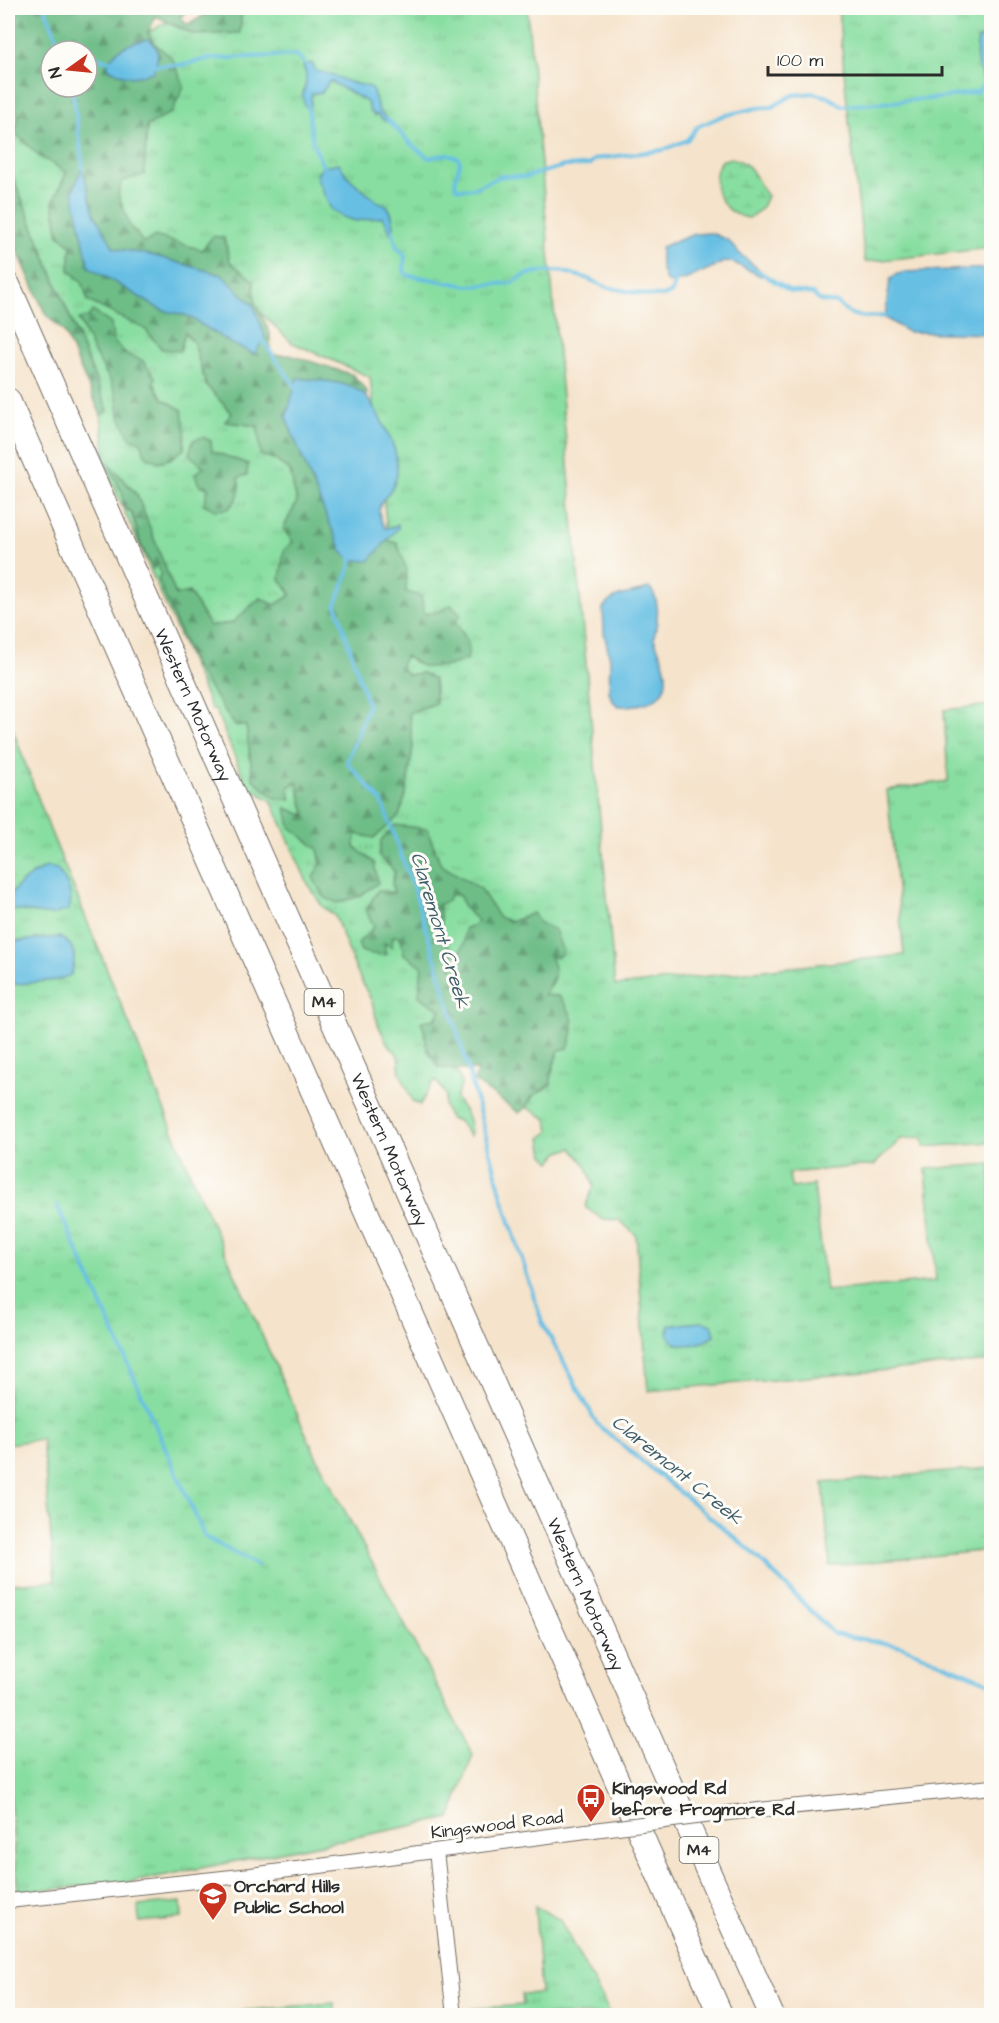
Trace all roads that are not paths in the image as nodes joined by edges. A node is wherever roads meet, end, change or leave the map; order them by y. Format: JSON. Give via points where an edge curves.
{"nodes":[{"id":1,"x":8,"y":285,"type":"edge"},
{"id":2,"x":8,"y":400,"type":"edge"},
{"id":3,"x":992,"y":1787,"type":"edge"},
{"id":4,"x":436,"y":1851,"type":"junction"},
{"id":5,"x":8,"y":1901,"type":"edge"},
{"id":6,"x":454,"y":2016,"type":"edge"},
{"id":7,"x":721,"y":2016,"type":"edge"},
{"id":8,"x":772,"y":2016,"type":"edge"}],
"edges":[{"from":1,"to":8,"type":"highway","name":"Western Motorway","number":"M4"},
{"from":2,"to":7,"type":"highway","number":"M4"},
{"from":3,"to":4,"type":"street","name":"Kingswood Road","bridge":true,"via":[[728,1813]]},
{"from":4,"to":5,"type":"street","name":"Kingswood Road"},
{"from":4,"to":6,"type":"street"}]}
